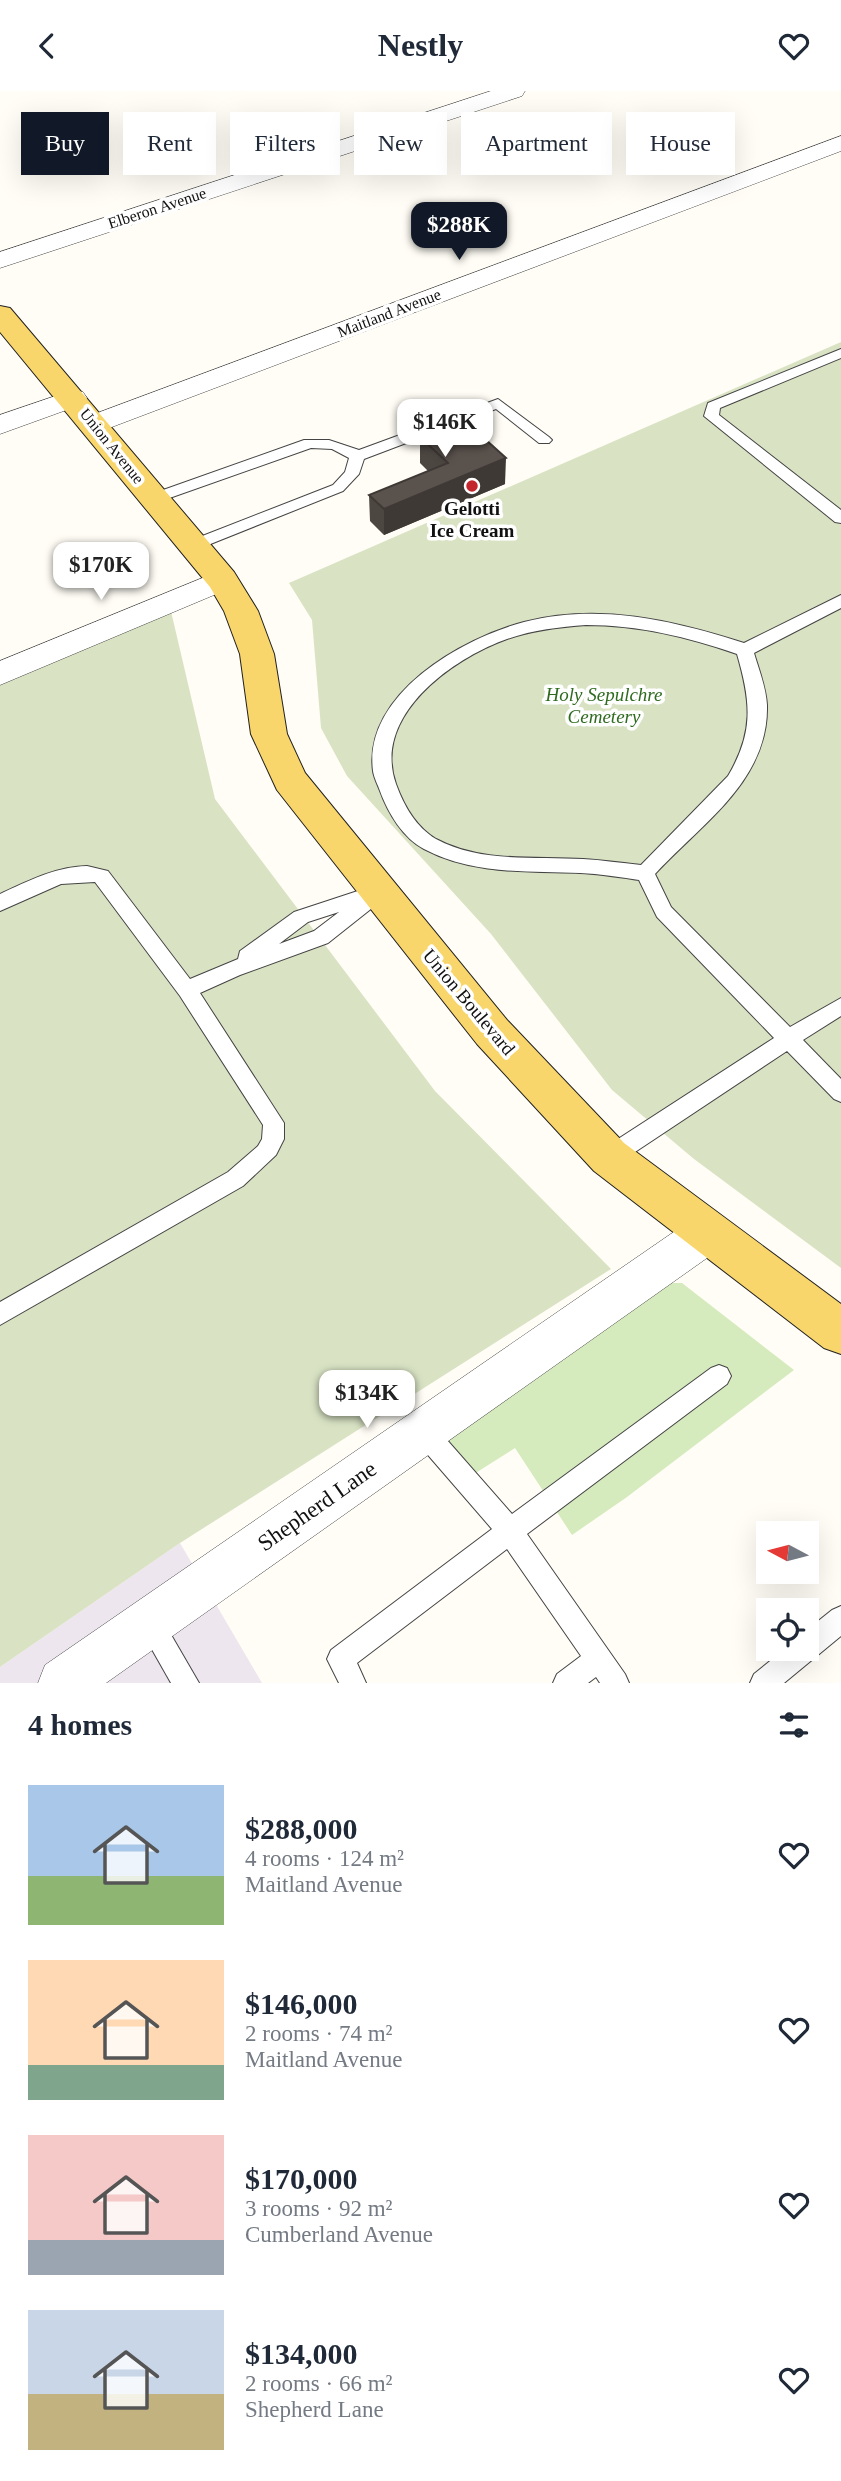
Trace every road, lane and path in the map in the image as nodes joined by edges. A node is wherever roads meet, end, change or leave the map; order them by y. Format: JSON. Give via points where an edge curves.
{"nodes":[{"id":1,"x":514,"y":91,"type":"edge"},
{"id":2,"x":841,"y":143,"type":"edge"},
{"id":3,"x":0,"y":260,"type":"edge"},
{"id":4,"x":0,"y":314,"type":"edge"},
{"id":5,"x":841,"y":353,"type":"edge"},
{"id":6,"x":73,"y":398,"type":"junction"},
{"id":7,"x":94,"y":424,"type":"junction"},
{"id":8,"x":0,"y":425,"type":"edge"},
{"id":9,"x":544,"y":440,"type":"dead end"},
{"id":10,"x":357,"y":456,"type":"junction"},
{"id":11,"x":155,"y":498,"type":"junction"},
{"id":12,"x":841,"y":518,"type":"edge"},
{"id":13,"x":194,"y":546,"type":"junction"},
{"id":14,"x":222,"y":580,"type":"junction"},
{"id":15,"x":841,"y":601,"type":"edge"},
{"id":16,"x":745,"y":650,"type":"junction"},
{"id":17,"x":0,"y":674,"type":"edge"},
{"id":18,"x":645,"y":873,"type":"junction"},
{"id":19,"x":379,"y":892,"type":"junction"},
{"id":20,"x":0,"y":903,"type":"edge"},
{"id":21,"x":187,"y":990,"type":"junction"},
{"id":22,"x":841,"y":1006,"type":"edge"},
{"id":23,"x":788,"y":1038,"type":"junction"},
{"id":24,"x":841,"y":1093,"type":"edge"},
{"id":25,"x":609,"y":1157,"type":"junction"},
{"id":26,"x":709,"y":1232,"type":"junction"},
{"id":27,"x":0,"y":1314,"type":"edge"},
{"id":28,"x":841,"y":1332,"type":"edge"},
{"id":29,"x":719,"y":1376,"type":"dead end"},
{"id":30,"x":424,"y":1432,"type":"junction"},
{"id":31,"x":510,"y":1531,"type":"junction"},
{"id":32,"x":841,"y":1619,"type":"edge"},
{"id":33,"x":150,"y":1622,"type":"junction"},
{"id":34,"x":819,"y":1637,"type":"edge"},
{"id":35,"x":599,"y":1659,"type":"junction"},
{"id":36,"x":790,"y":1661,"type":"edge"},
{"id":37,"x":63,"y":1683,"type":"edge"},
{"id":38,"x":186,"y":1683,"type":"edge"},
{"id":39,"x":353,"y":1683,"type":"edge"},
{"id":40,"x":566,"y":1683,"type":"edge"},
{"id":41,"x":616,"y":1683,"type":"edge"},
{"id":42,"x":763,"y":1683,"type":"edge"}],
"edges":[{"from":1,"to":3,"type":"street","name":"Elberon Avenue"},
{"from":2,"to":7,"type":"street","name":"Maitland Avenue"},
{"from":4,"to":6,"type":"main road","name":"Union Avenue"},
{"from":5,"to":12,"type":"lane","via":[[713,406],[711,416]]},
{"from":6,"to":7,"type":"main road","name":"Union Avenue"},
{"from":6,"to":8,"type":"street"},
{"from":7,"to":11,"type":"main road","name":"Union Avenue"},
{"from":9,"to":10,"type":"lane","via":[[498,403]]},
{"from":10,"to":11,"type":"lane","via":[[328,443],[309,443]]},
{"from":10,"to":13,"type":"lane","via":[[350,477],[338,488]]},
{"from":11,"to":13,"type":"main road","name":"Union Avenue"},
{"from":13,"to":14,"type":"main road","name":"Union Avenue"},
{"from":14,"to":17,"type":"street"},
{"from":14,"to":19,"type":"main road","name":"Union Boulevard","via":[[241,611],[257,654],[269,734],[290,781]]},
{"from":15,"to":16,"type":"lane"},
{"from":16,"to":18,"type":"lane","via":[[758,706],[750,756],[737,781]]},
{"from":16,"to":18,"type":"lane","via":[[658,623],[575,620],[526,628],[474,646],[433,671],[390,726],[381,760],[384,786],[400,815],[427,843],[487,864]]},
{"from":18,"to":23,"type":"lane","via":[[664,912]]},
{"from":19,"to":21,"type":"lane","via":[[321,937]]},
{"from":19,"to":25,"type":"main road","name":"Union Boulevard","via":[[492,1032]]},
{"from":20,"to":21,"type":"lane","via":[[60,875],[100,876]]},
{"from":21,"to":27,"type":"lane","via":[[273,1123],[274,1141],[258,1161],[199,1201]]},
{"from":22,"to":23,"type":"lane"},
{"from":23,"to":24,"type":"lane"},
{"from":23,"to":25,"type":"lane"},
{"from":25,"to":26,"type":"main road","name":"Union Boulevard"},
{"from":26,"to":28,"type":"main road","name":"Union Boulevard"},
{"from":26,"to":30,"type":"street","name":"Shepherd Lane"},
{"from":29,"to":31,"type":"lane"},
{"from":30,"to":31,"type":"lane"},
{"from":30,"to":33,"type":"street","name":"Shepherd Lane"},
{"from":31,"to":35,"type":"lane"},
{"from":31,"to":39,"type":"lane","via":[[340,1659]]},
{"from":32,"to":34,"type":"lane"},
{"from":33,"to":37,"type":"street","name":"Shepherd Lane"},
{"from":33,"to":38,"type":"lane"},
{"from":35,"to":40,"type":"lane"},
{"from":35,"to":41,"type":"lane"},
{"from":36,"to":42,"type":"lane"}]}
